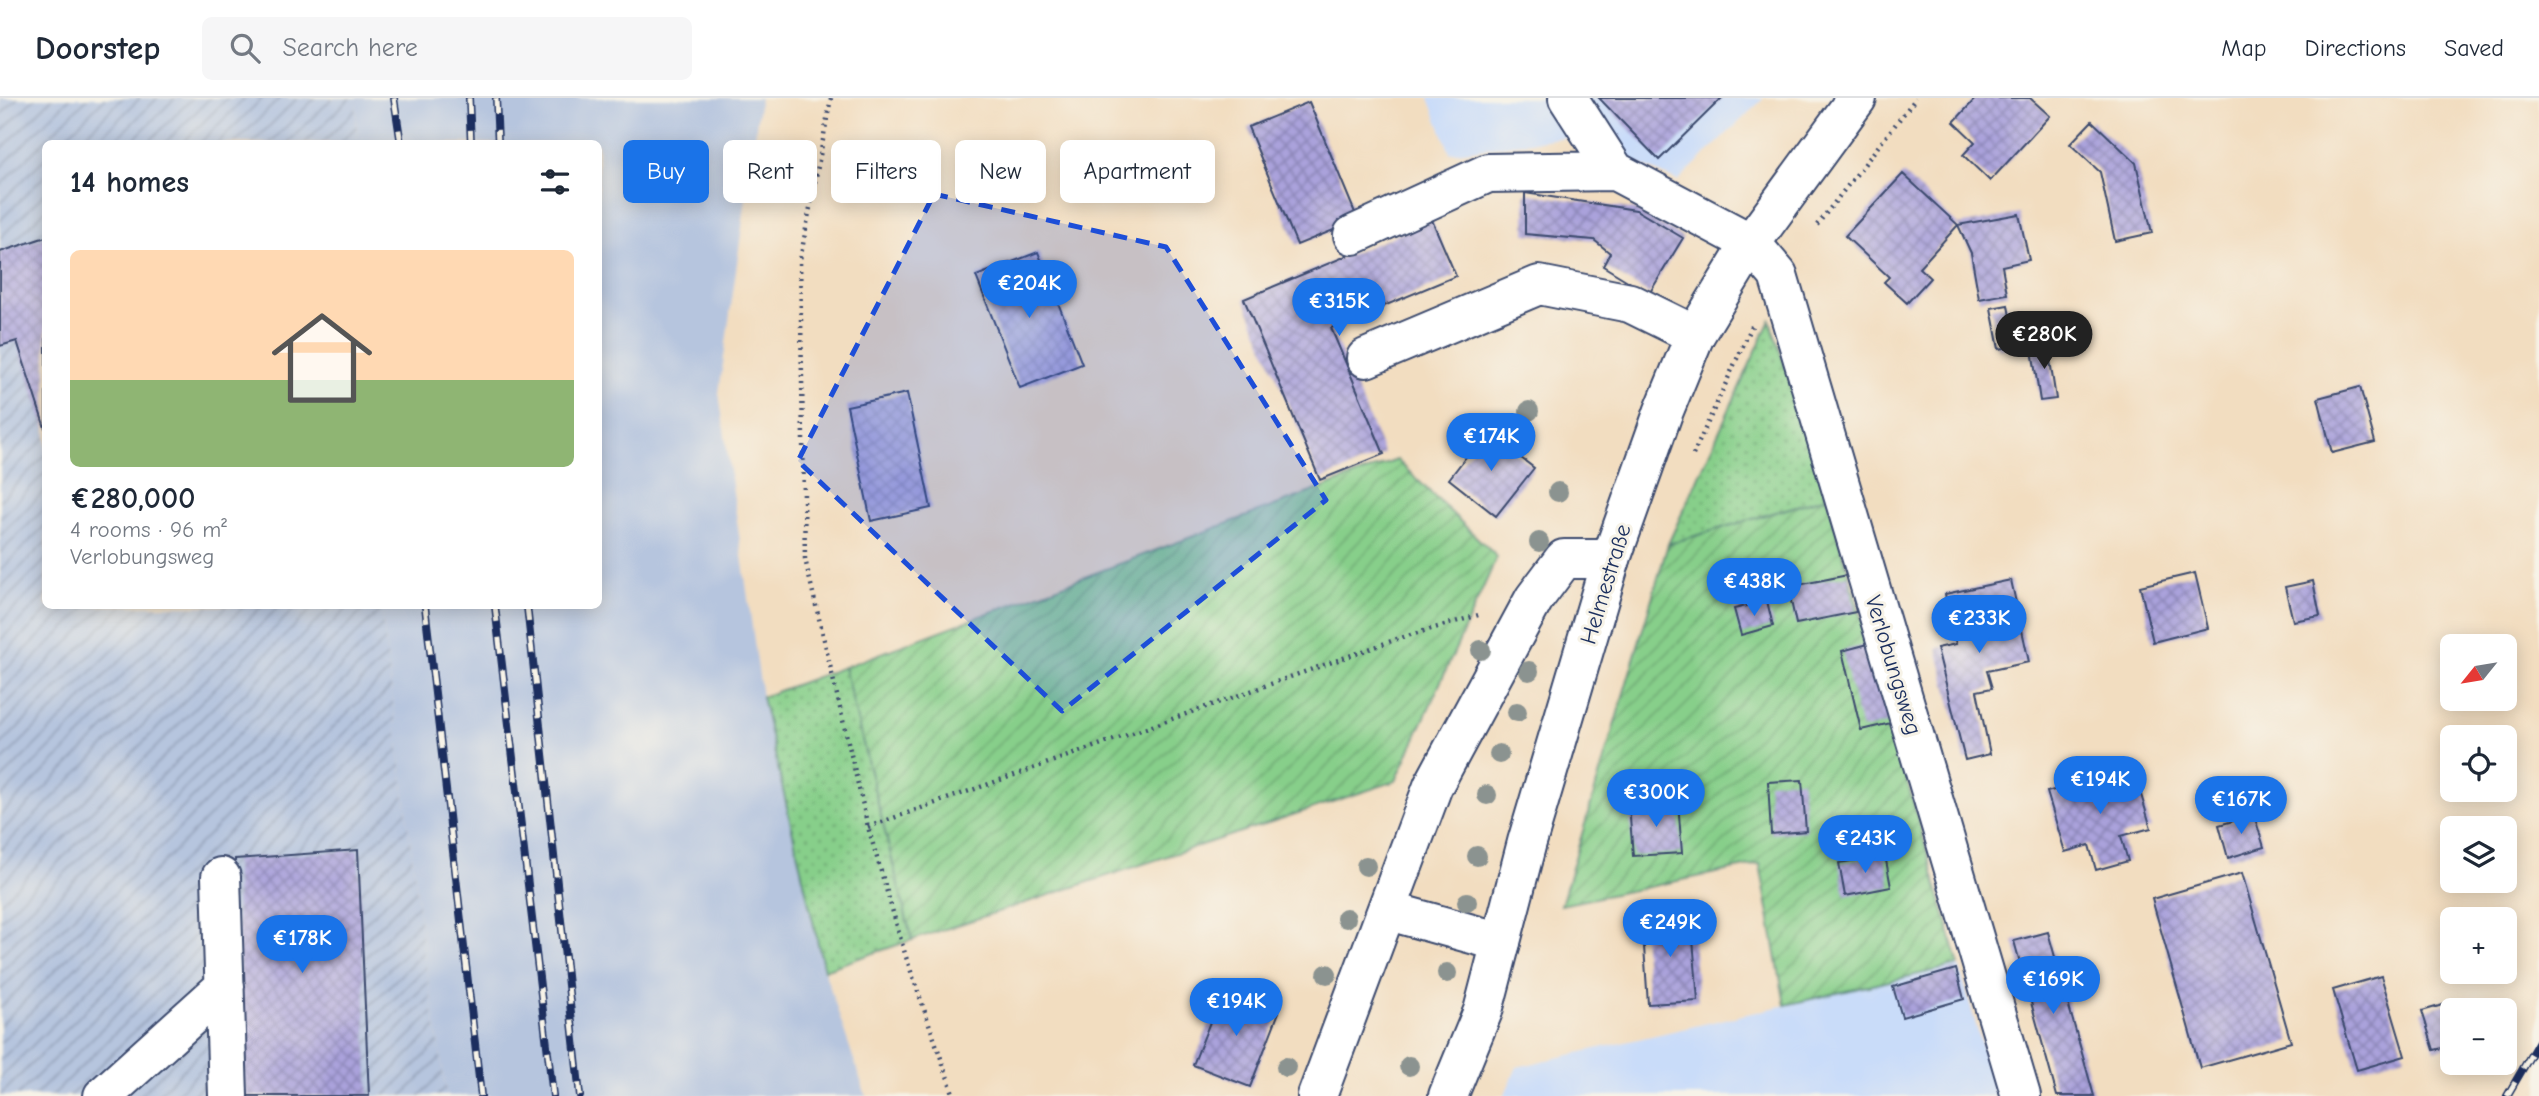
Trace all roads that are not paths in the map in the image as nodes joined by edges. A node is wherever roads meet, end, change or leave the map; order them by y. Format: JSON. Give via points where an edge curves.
{"nodes":[{"id":1,"x":1568,"y":98,"type":"edge"},
{"id":2,"x":1857,"y":98,"type":"edge"},
{"id":3,"x":1615,"y":171,"type":"junction"},
{"id":4,"x":1353,"y":235,"type":"dead end"},
{"id":5,"x":1751,"y":243,"type":"junction"},
{"id":6,"x":1695,"y":335,"type":"junction"},
{"id":7,"x":1366,"y":358,"type":"dead end"},
{"id":8,"x":1611,"y":559,"type":"junction"},
{"id":9,"x":221,"y":877,"type":"dead end"},
{"id":10,"x":1388,"y":911,"type":"junction"},
{"id":11,"x":1501,"y":942,"type":"junction"},
{"id":12,"x":225,"y":986,"type":"junction"},
{"id":13,"x":103,"y":1096,"type":"edge"},
{"id":14,"x":228,"y":1096,"type":"edge"},
{"id":15,"x":1317,"y":1096,"type":"edge"},
{"id":16,"x":1448,"y":1096,"type":"edge"},
{"id":17,"x":2021,"y":1096,"type":"edge"}],
"edges":[{"from":1,"to":3,"type":"main road"},
{"from":2,"to":5,"type":"main road","name":"Helmestraße"},
{"from":3,"to":4,"type":"main road","via":[[1488,173]]},
{"from":3,"to":5,"type":"main road"},
{"from":5,"to":6,"type":"main road","name":"Helmestraße"},
{"from":5,"to":17,"type":"main road","name":"Verlobungsweg","via":[[1778,275]]},
{"from":6,"to":7,"type":"main road","via":[[1630,303],[1539,285]]},
{"from":6,"to":8,"type":"main road","name":"Helmestraße"},
{"from":8,"to":10,"type":"main road","via":[[1563,559],[1534,599],[1433,786]]},
{"from":8,"to":11,"type":"main road","name":"Helmestraße"},
{"from":9,"to":12,"type":"main road"},
{"from":10,"to":11,"type":"main road"},
{"from":10,"to":15,"type":"main road"},
{"from":11,"to":16,"type":"main road","name":"Helmestraße","via":[[1483,1011]]},
{"from":12,"to":13,"type":"main road"},
{"from":12,"to":14,"type":"main road"}]}
